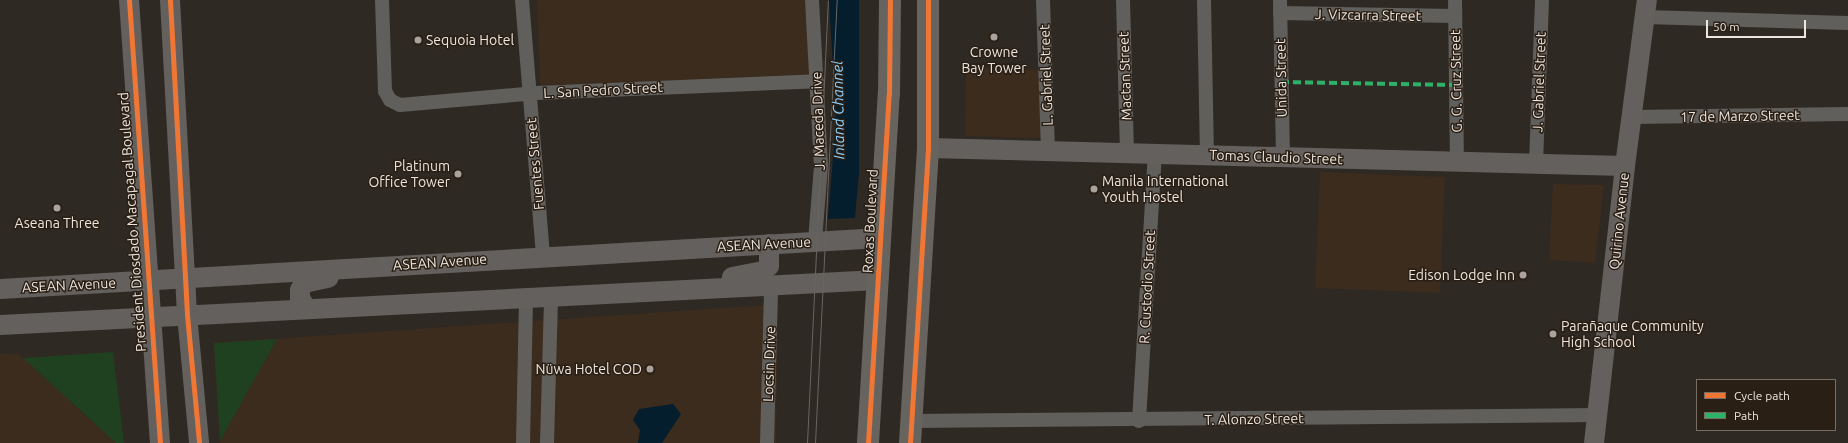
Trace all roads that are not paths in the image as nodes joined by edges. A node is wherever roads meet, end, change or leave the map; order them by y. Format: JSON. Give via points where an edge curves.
{"nodes":[{"id":1,"x":129,"y":0,"type":"edge"},
{"id":2,"x":170,"y":0,"type":"edge"},
{"id":3,"x":382,"y":0,"type":"edge"},
{"id":4,"x":522,"y":0,"type":"edge"},
{"id":5,"x":812,"y":0,"type":"edge"},
{"id":6,"x":890,"y":0,"type":"edge"},
{"id":7,"x":928,"y":0,"type":"edge"},
{"id":8,"x":1043,"y":0,"type":"edge"},
{"id":9,"x":1123,"y":0,"type":"edge"},
{"id":10,"x":1204,"y":0,"type":"edge"},
{"id":11,"x":1455,"y":0,"type":"edge"},
{"id":12,"x":1542,"y":0,"type":"edge"},
{"id":13,"x":1280,"y":6,"type":"edge"},
{"id":14,"x":1646,"y":8,"type":"edge"},
{"id":15,"x":1455,"y":16,"type":"junction"},
{"id":16,"x":1848,"y":23,"type":"edge"},
{"id":17,"x":817,"y":81,"type":"junction"},
{"id":18,"x":529,"y":94,"type":"junction"},
{"id":19,"x":1848,"y":114,"type":"edge"},
{"id":20,"x":1632,"y":117,"type":"junction"},
{"id":21,"x":928,"y":148,"type":"junction"},
{"id":22,"x":1048,"y":151,"type":"junction"},
{"id":23,"x":1128,"y":153,"type":"junction"},
{"id":24,"x":1155,"y":154,"type":"junction"},
{"id":25,"x":1207,"y":155,"type":"junction"},
{"id":26,"x":1283,"y":157,"type":"junction"},
{"id":27,"x":1457,"y":162,"type":"junction"},
{"id":28,"x":1536,"y":164,"type":"junction"},
{"id":29,"x":1625,"y":166,"type":"junction"},
{"id":30,"x":881,"y":238,"type":"junction"},
{"id":31,"x":815,"y":242,"type":"junction"},
{"id":32,"x":769,"y":244,"type":"junction"},
{"id":33,"x":543,"y":256,"type":"junction"},
{"id":34,"x":338,"y":268,"type":"junction"},
{"id":35,"x":185,"y":278,"type":"junction"},
{"id":36,"x":148,"y":280,"type":"junction"},
{"id":37,"x":878,"y":280,"type":"junction"},
{"id":38,"x":772,"y":285,"type":"junction"},
{"id":39,"x":712,"y":288,"type":"junction"},
{"id":40,"x":0,"y":289,"type":"edge"},
{"id":41,"x":551,"y":296,"type":"junction"},
{"id":42,"x":526,"y":297,"type":"junction"},
{"id":43,"x":306,"y":308,"type":"junction"},
{"id":44,"x":187,"y":315,"type":"junction"},
{"id":45,"x":151,"y":317,"type":"junction"},
{"id":46,"x":0,"y":325,"type":"edge"},
{"id":47,"x":1597,"y":415,"type":"junction"},
{"id":48,"x":912,"y":421,"type":"junction"},
{"id":49,"x":1139,"y":421,"type":"junction"},
{"id":50,"x":160,"y":443,"type":"edge"},
{"id":51,"x":199,"y":443,"type":"edge"},
{"id":52,"x":523,"y":443,"type":"edge"},
{"id":53,"x":547,"y":443,"type":"edge"},
{"id":54,"x":767,"y":443,"type":"edge"},
{"id":55,"x":868,"y":443,"type":"edge"},
{"id":56,"x":910,"y":443,"type":"edge"},
{"id":57,"x":1594,"y":443,"type":"edge"}],
"edges":[{"from":1,"to":36,"type":"street","name":"President Diosdado Macapagal Boulevard"},
{"from":2,"to":35,"type":"street"},
{"from":3,"to":18,"type":"street","name":"L. San Pedro Street","via":[[385,91],[390,100],[400,104],[412,104]]},
{"from":4,"to":18,"type":"street","name":"Fuentes Street"},
{"from":5,"to":17,"type":"street","name":"J. Maceda Drive"},
{"from":6,"to":30,"type":"highway","name":"Roxas Boulevard","via":[[889,94]]},
{"from":7,"to":21,"type":"highway"},
{"from":8,"to":22,"type":"street","name":"L. Gabriel Street"},
{"from":9,"to":23,"type":"street","name":"Mactan Street"},
{"from":10,"to":25,"type":"street"},
{"from":11,"to":15,"type":"street","name":"G. G. Cruz Street"},
{"from":12,"to":28,"type":"street","name":"J. Gabriel Street"},
{"from":13,"to":15,"type":"street","name":"J. Vizcarra Street"},
{"from":13,"to":26,"type":"street","name":"Unida Street"},
{"from":14,"to":16,"type":"street"},
{"from":14,"to":20,"type":"street","name":"Quirino Avenue"},
{"from":15,"to":27,"type":"street","name":"G. G. Cruz Street"},
{"from":17,"to":18,"type":"street","name":"L. San Pedro Street"},
{"from":17,"to":31,"type":"street","name":"J. Maceda Drive","via":[[821,166]]},
{"from":18,"to":33,"type":"street","name":"Fuentes Street"},
{"from":19,"to":20,"type":"street","name":"17 de Marzo Street"},
{"from":20,"to":29,"type":"street","name":"Quirino Avenue"},
{"from":21,"to":22,"type":"street","name":"Tomas Claudio Street"},
{"from":21,"to":48,"type":"highway"},
{"from":22,"to":23,"type":"street","name":"Tomas Claudio Street"},
{"from":23,"to":24,"type":"street","name":"Tomas Claudio Street"},
{"from":24,"to":25,"type":"street","name":"Tomas Claudio Street"},
{"from":24,"to":49,"type":"street","name":"R. Custodio Street"},
{"from":25,"to":26,"type":"street","name":"Tomas Claudio Street"},
{"from":26,"to":27,"type":"street","name":"Tomas Claudio Street"},
{"from":27,"to":28,"type":"street","name":"Tomas Claudio Street"},
{"from":28,"to":29,"type":"street","name":"Tomas Claudio Street"},
{"from":29,"to":47,"type":"street","name":"Quirino Avenue"},
{"from":30,"to":31,"type":"street","name":"ASEAN Avenue"},
{"from":30,"to":37,"type":"highway","name":"Roxas Boulevard"},
{"from":31,"to":32,"type":"street","name":"ASEAN Avenue"},
{"from":32,"to":33,"type":"street","name":"ASEAN Avenue"},
{"from":32,"to":39,"type":"street","via":[[770,266],[764,271],[737,275]]},
{"from":33,"to":34,"type":"street","name":"ASEAN Avenue"},
{"from":34,"to":35,"type":"street","name":"ASEAN Avenue"},
{"from":34,"to":43,"type":"street","via":[[325,280],[304,283],[300,290],[300,298]]},
{"from":35,"to":36,"type":"street","name":"ASEAN Avenue"},
{"from":35,"to":44,"type":"street"},
{"from":36,"to":40,"type":"street","name":"ASEAN Avenue"},
{"from":36,"to":45,"type":"street","name":"President Diosdado Macapagal Boulevard"},
{"from":37,"to":38,"type":"street"},
{"from":37,"to":55,"type":"highway","name":"Roxas Boulevard"},
{"from":38,"to":39,"type":"street"},
{"from":38,"to":54,"type":"street","name":"Locsin Drive"},
{"from":39,"to":41,"type":"street"},
{"from":41,"to":42,"type":"street"},
{"from":41,"to":53,"type":"street"},
{"from":42,"to":43,"type":"street"},
{"from":42,"to":52,"type":"street"},
{"from":43,"to":44,"type":"street"},
{"from":44,"to":45,"type":"street"},
{"from":44,"to":51,"type":"street"},
{"from":45,"to":46,"type":"street"},
{"from":45,"to":50,"type":"street","name":"President Diosdado Macapagal Boulevard"},
{"from":47,"to":49,"type":"street","name":"T. Alonzo Street"},
{"from":47,"to":57,"type":"street","name":"Quirino Avenue"},
{"from":48,"to":49,"type":"street","name":"T. Alonzo Street"},
{"from":48,"to":56,"type":"highway"}]}
